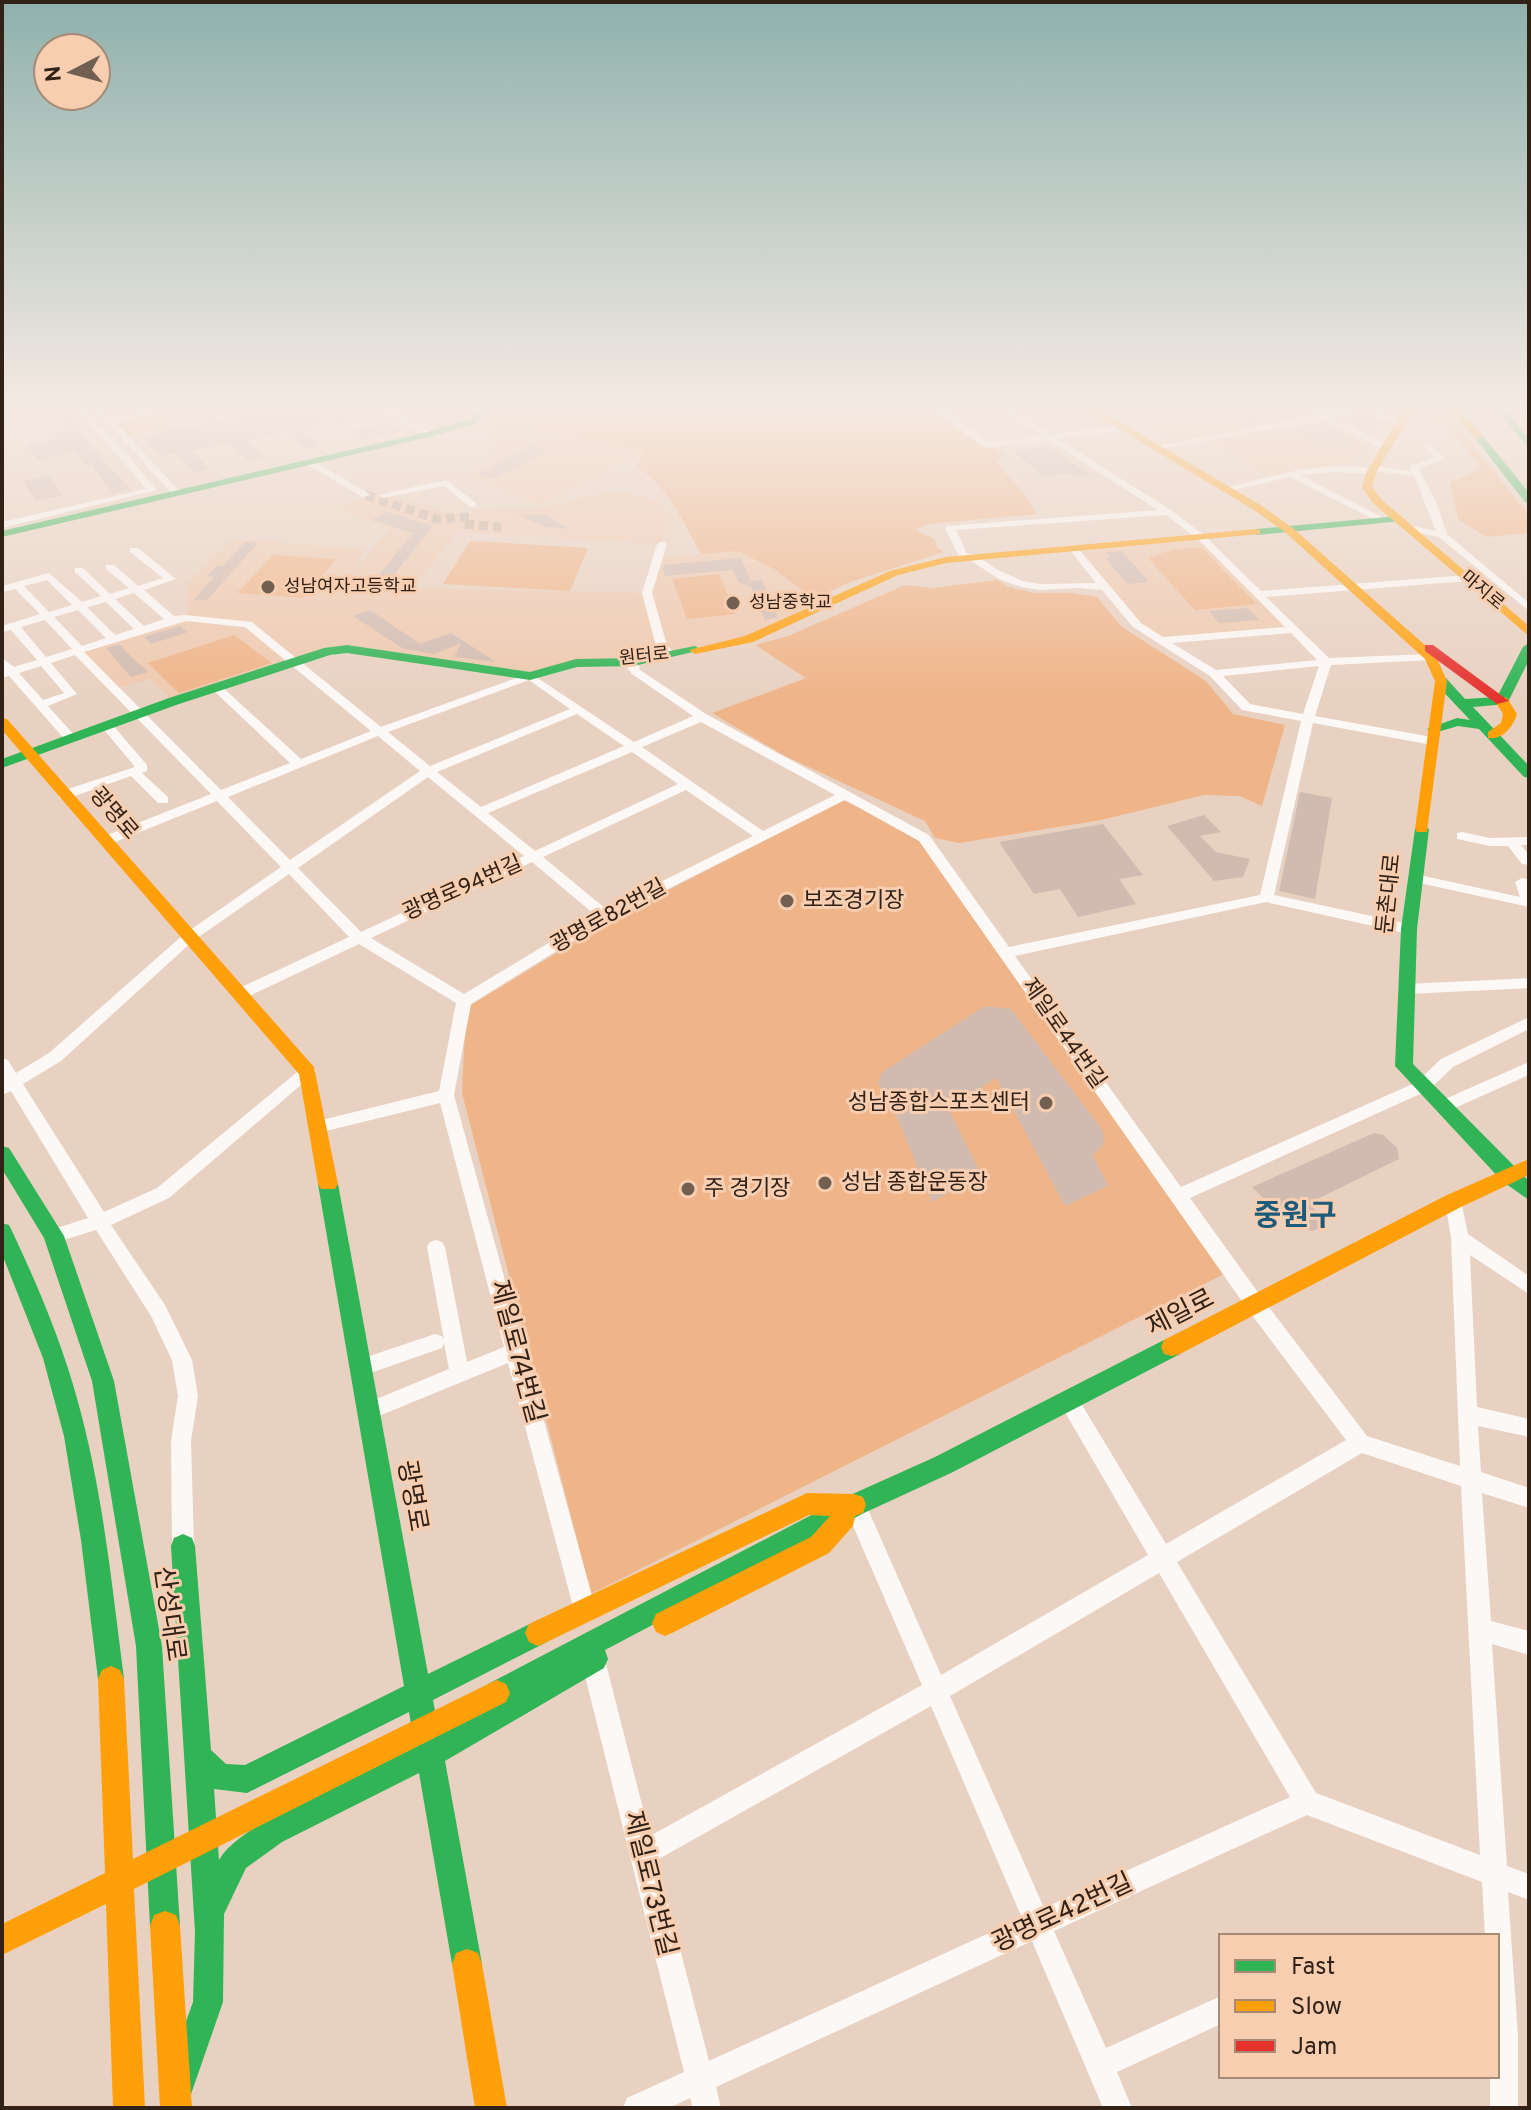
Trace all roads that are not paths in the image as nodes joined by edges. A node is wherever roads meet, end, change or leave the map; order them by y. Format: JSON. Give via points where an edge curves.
{"nodes":[{"id":1,"x":94,"y":503,"type":"edge"},
{"id":2,"x":136,"y":503,"type":"edge"},
{"id":3,"x":1154,"y":503,"type":"edge"},
{"id":4,"x":1247,"y":503,"type":"edge"},
{"id":5,"x":1355,"y":503,"type":"edge"},
{"id":6,"x":1381,"y":503,"type":"edge"},
{"id":7,"x":1430,"y":503,"type":"edge"},
{"id":8,"x":1168,"y":512,"type":"junction"},
{"id":9,"x":1397,"y":523,"type":"junction"},
{"id":10,"x":2,"y":525,"type":"edge"},
{"id":11,"x":1290,"y":531,"type":"junction"},
{"id":12,"x":2,"y":534,"type":"edge"},
{"id":13,"x":1442,"y":535,"type":"junction"},
{"id":14,"x":1202,"y":538,"type":"junction"},
{"id":15,"x":662,"y":544,"type":"dead end"},
{"id":16,"x":1074,"y":549,"type":"junction"},
{"id":17,"x":134,"y":550,"type":"dead end"},
{"id":18,"x":967,"y":556,"type":"junction"},
{"id":19,"x":110,"y":567,"type":"dead end"},
{"id":20,"x":79,"y":570,"type":"dead end"},
{"id":21,"x":1467,"y":578,"type":"junction"},
{"id":22,"x":17,"y":585,"type":"junction"},
{"id":23,"x":1104,"y":587,"type":"junction"},
{"id":24,"x":1355,"y":587,"type":"junction"},
{"id":25,"x":2,"y":589,"type":"edge"},
{"id":26,"x":137,"y":590,"type":"junction"},
{"id":27,"x":1259,"y":594,"type":"junction"},
{"id":28,"x":110,"y":598,"type":"junction"},
{"id":29,"x":81,"y":606,"type":"junction"},
{"id":30,"x":1528,"y":607,"type":"edge"},
{"id":31,"x":1503,"y":608,"type":"junction"},
{"id":32,"x":46,"y":616,"type":"junction"},
{"id":33,"x":172,"y":620,"type":"junction"},
{"id":34,"x":6,"y":627,"type":"edge"},
{"id":35,"x":142,"y":630,"type":"junction"},
{"id":36,"x":1293,"y":630,"type":"junction"},
{"id":37,"x":1529,"y":632,"type":"edge"},
{"id":38,"x":1411,"y":636,"type":"junction"},
{"id":39,"x":113,"y":639,"type":"junction"},
{"id":40,"x":1162,"y":640,"type":"junction"},
{"id":41,"x":1529,"y":647,"type":"edge"},
{"id":42,"x":78,"y":650,"type":"junction"},
{"id":43,"x":670,"y":655,"type":"junction"},
{"id":44,"x":1431,"y":657,"type":"junction"},
{"id":45,"x":2,"y":661,"type":"edge"},
{"id":46,"x":43,"y":661,"type":"junction"},
{"id":47,"x":294,"y":662,"type":"junction"},
{"id":48,"x":634,"y":662,"type":"junction"},
{"id":49,"x":1326,"y":662,"type":"junction"},
{"id":50,"x":6,"y":673,"type":"edge"},
{"id":51,"x":1214,"y":674,"type":"junction"},
{"id":52,"x":530,"y":676,"type":"junction"},
{"id":53,"x":1441,"y":681,"type":"junction"},
{"id":54,"x":216,"y":687,"type":"junction"},
{"id":55,"x":1502,"y":701,"type":"junction"},
{"id":56,"x":1464,"y":703,"type":"junction"},
{"id":57,"x":41,"y":705,"type":"junction"},
{"id":58,"x":579,"y":709,"type":"junction"},
{"id":59,"x":1529,"y":713,"type":"edge"},
{"id":60,"x":139,"y":715,"type":"junction"},
{"id":61,"x":702,"y":717,"type":"junction"},
{"id":62,"x":1308,"y":718,"type":"junction"},
{"id":63,"x":2,"y":722,"type":"edge"},
{"id":64,"x":107,"y":726,"type":"junction"},
{"id":65,"x":1495,"y":729,"type":"junction"},
{"id":66,"x":381,"y":731,"type":"junction"},
{"id":67,"x":1433,"y":735,"type":"junction"},
{"id":68,"x":71,"y":739,"type":"junction"},
{"id":69,"x":630,"y":746,"type":"junction"},
{"id":70,"x":28,"y":753,"type":"junction"},
{"id":71,"x":2,"y":764,"type":"edge"},
{"id":72,"x":299,"y":764,"type":"junction"},
{"id":73,"x":428,"y":771,"type":"junction"},
{"id":74,"x":134,"y":772,"type":"junction"},
{"id":75,"x":1529,"y":774,"type":"edge"},
{"id":76,"x":686,"y":785,"type":"junction"},
{"id":77,"x":64,"y":795,"type":"junction"},
{"id":78,"x":220,"y":795,"type":"junction"},
{"id":79,"x":843,"y":796,"type":"junction"},
{"id":80,"x":163,"y":800,"type":"dead end"},
{"id":81,"x":480,"y":812,"type":"junction"},
{"id":82,"x":762,"y":836,"type":"junction"},
{"id":83,"x":1462,"y":836,"type":"dead end"},
{"id":84,"x":105,"y":841,"type":"junction"},
{"id":85,"x":1511,"y":841,"type":"junction"},
{"id":86,"x":1529,"y":841,"type":"edge"},
{"id":87,"x":532,"y":858,"type":"junction"},
{"id":88,"x":1527,"y":861,"type":"edge"},
{"id":89,"x":288,"y":866,"type":"junction"},
{"id":90,"x":1415,"y":878,"type":"junction"},
{"id":91,"x":1522,"y":882,"type":"dead end"},
{"id":92,"x":1266,"y":898,"type":"junction"},
{"id":93,"x":1529,"y":902,"type":"edge"},
{"id":94,"x":605,"y":915,"type":"junction"},
{"id":95,"x":1409,"y":929,"type":"junction"},
{"id":96,"x":358,"y":937,"type":"junction"},
{"id":97,"x":188,"y":938,"type":"junction"},
{"id":98,"x":1006,"y":953,"type":"junction"},
{"id":99,"x":1529,"y":983,"type":"edge"},
{"id":100,"x":1407,"y":989,"type":"junction"},
{"id":101,"x":240,"y":994,"type":"junction"},
{"id":102,"x":464,"y":1001,"type":"junction"},
{"id":103,"x":1529,"y":1022,"type":"edge"},
{"id":104,"x":2,"y":1064,"type":"edge"},
{"id":105,"x":1529,"y":1068,"type":"edge"},
{"id":106,"x":308,"y":1072,"type":"junction"},
{"id":107,"x":8,"y":1085,"type":"edge"},
{"id":108,"x":1423,"y":1086,"type":"junction"},
{"id":109,"x":446,"y":1095,"type":"junction"},
{"id":110,"x":1442,"y":1107,"type":"junction"},
{"id":111,"x":318,"y":1127,"type":"junction"},
{"id":112,"x":2,"y":1153,"type":"edge"},
{"id":113,"x":1529,"y":1166,"type":"edge"},
{"id":114,"x":1509,"y":1176,"type":"junction"},
{"id":115,"x":1529,"y":1192,"type":"edge"},
{"id":116,"x":1178,"y":1196,"type":"junction"},
{"id":117,"x":1454,"y":1201,"type":"junction"},
{"id":118,"x":100,"y":1222,"type":"junction"},
{"id":119,"x":2,"y":1231,"type":"edge"},
{"id":120,"x":54,"y":1236,"type":"junction"},
{"id":121,"x":1460,"y":1238,"type":"junction"},
{"id":122,"x":436,"y":1247,"type":"dead end"},
{"id":123,"x":1529,"y":1286,"type":"edge"},
{"id":124,"x":1255,"y":1304,"type":"junction"},
{"id":125,"x":435,"y":1342,"type":"dead end"},
{"id":126,"x":515,"y":1351,"type":"junction"},
{"id":127,"x":362,"y":1367,"type":"junction"},
{"id":128,"x":460,"y":1374,"type":"junction"},
{"id":129,"x":1069,"y":1401,"type":"junction"},
{"id":130,"x":369,"y":1411,"type":"junction"},
{"id":131,"x":1467,"y":1414,"type":"junction"},
{"id":132,"x":1529,"y":1428,"type":"edge"},
{"id":133,"x":1360,"y":1443,"type":"junction"},
{"id":134,"x":1471,"y":1480,"type":"junction"},
{"id":135,"x":1529,"y":1498,"type":"edge"},
{"id":136,"x":855,"y":1505,"type":"junction"},
{"id":137,"x":183,"y":1546,"type":"joint"},
{"id":138,"x":1163,"y":1559,"type":"junction"},
{"id":139,"x":585,"y":1610,"type":"junction"},
{"id":140,"x":1480,"y":1629,"type":"junction"},
{"id":141,"x":1529,"y":1643,"type":"edge"},
{"id":142,"x":593,"y":1660,"type":"junction"},
{"id":143,"x":937,"y":1690,"type":"junction"},
{"id":144,"x":421,"y":1694,"type":"junction"},
{"id":145,"x":431,"y":1753,"type":"junction"},
{"id":146,"x":197,"y":1756,"type":"junction"},
{"id":147,"x":1307,"y":1802,"type":"junction"},
{"id":148,"x":641,"y":1855,"type":"junction"},
{"id":149,"x":1494,"y":1874,"type":"junction"},
{"id":150,"x":1529,"y":1887,"type":"edge"},
{"id":151,"x":1037,"y":1926,"type":"junction"},
{"id":152,"x":210,"y":1932,"type":"junction"},
{"id":153,"x":1497,"y":1934,"type":"edge"},
{"id":154,"x":2,"y":1940,"type":"edge"},
{"id":155,"x":1499,"y":1989,"type":"edge"},
{"id":156,"x":1219,"y":2011,"type":"edge"},
{"id":157,"x":1501,"y":2035,"type":"edge"},
{"id":158,"x":1100,"y":2065,"type":"junction"},
{"id":159,"x":700,"y":2080,"type":"junction"},
{"id":160,"x":176,"y":2102,"type":"edge"},
{"id":161,"x":129,"y":2108,"type":"edge"},
{"id":162,"x":491,"y":2108,"type":"edge"},
{"id":163,"x":637,"y":2108,"type":"edge"},
{"id":164,"x":707,"y":2108,"type":"edge"},
{"id":165,"x":1118,"y":2108,"type":"edge"},
{"id":166,"x":1504,"y":2108,"type":"edge"}],
"edges":[{"from":1,"to":10,"type":"street"},
{"from":2,"to":12,"type":"main road"},
{"from":3,"to":8,"type":"street"},
{"from":4,"to":11,"type":"main road"},
{"from":5,"to":9,"type":"street"},
{"from":6,"to":9,"type":"main road","name":"마지로"},
{"from":7,"to":13,"type":"street"},
{"from":8,"to":14,"type":"street"},
{"from":8,"to":18,"type":"street","via":[[950,528]]},
{"from":9,"to":11,"type":"main road"},
{"from":9,"to":13,"type":"street"},
{"from":9,"to":21,"type":"main road","name":"마지로"},
{"from":11,"to":14,"type":"main road","name":"원터로"},
{"from":11,"to":24,"type":"main road"},
{"from":13,"to":30,"type":"street"},
{"from":14,"to":16,"type":"main road","name":"원터로"},
{"from":14,"to":27,"type":"street"},
{"from":15,"to":43,"type":"street","via":[[647,593],[662,646]]},
{"from":16,"to":18,"type":"main road","name":"원터로"},
{"from":16,"to":23,"type":"street"},
{"from":17,"to":26,"type":"street","via":[[171,579]]},
{"from":18,"to":23,"type":"street","via":[[1017,583]]},
{"from":18,"to":43,"type":"main road","name":"원터로","via":[[894,573],[749,639]]},
{"from":19,"to":26,"type":"street"},
{"from":20,"to":28,"type":"street"},
{"from":21,"to":24,"type":"street"},
{"from":21,"to":31,"type":"main road","name":"마지로"},
{"from":22,"to":25,"type":"street"},
{"from":22,"to":29,"type":"street","via":[[49,576]]},
{"from":22,"to":32,"type":"street"},
{"from":23,"to":40,"type":"street","via":[[1137,625]]},
{"from":24,"to":27,"type":"street"},
{"from":24,"to":38,"type":"main road"},
{"from":26,"to":28,"type":"street"},
{"from":26,"to":33,"type":"street"},
{"from":27,"to":36,"type":"street"},
{"from":28,"to":29,"type":"street"},
{"from":28,"to":35,"type":"street"},
{"from":29,"to":32,"type":"street"},
{"from":29,"to":39,"type":"street"},
{"from":30,"to":31,"type":"street"},
{"from":31,"to":37,"type":"main road","name":"마지로"},
{"from":32,"to":34,"type":"street"},
{"from":32,"to":42,"type":"street"},
{"from":33,"to":35,"type":"street"},
{"from":33,"to":47,"type":"street","via":[[248,624]]},
{"from":34,"to":46,"type":"street"},
{"from":35,"to":39,"type":"street"},
{"from":36,"to":40,"type":"street"},
{"from":36,"to":49,"type":"street"},
{"from":38,"to":44,"type":"main road"},
{"from":38,"to":55,"type":"main road"},
{"from":39,"to":42,"type":"street"},
{"from":40,"to":51,"type":"street"},
{"from":41,"to":55,"type":"main road"},
{"from":42,"to":46,"type":"street"},
{"from":42,"to":60,"type":"street"},
{"from":43,"to":48,"type":"main road","name":"원터로"},
{"from":44,"to":49,"type":"street"},
{"from":44,"to":53,"type":"main road"},
{"from":45,"to":50,"type":"street"},
{"from":46,"to":50,"type":"street"},
{"from":46,"to":57,"type":"street","via":[[71,694]]},
{"from":47,"to":52,"type":"main road","name":"원터로","via":[[347,649]]},
{"from":47,"to":54,"type":"main road","name":"원터로"},
{"from":47,"to":66,"type":"street"},
{"from":48,"to":52,"type":"main road","name":"원터로","via":[[576,663]]},
{"from":48,"to":61,"type":"street","name":"제일로44번길","via":[[636,672]]},
{"from":49,"to":51,"type":"street"},
{"from":49,"to":62,"type":"street"},
{"from":50,"to":57,"type":"street"},
{"from":51,"to":62,"type":"street","via":[[1246,707]]},
{"from":52,"to":58,"type":"street"},
{"from":52,"to":66,"type":"street"},
{"from":53,"to":56,"type":"main road"},
{"from":53,"to":67,"type":"main road","name":"둔촌대로"},
{"from":54,"to":60,"type":"main road","name":"원터로"},
{"from":54,"to":72,"type":"street"},
{"from":55,"to":56,"type":"main road"},
{"from":55,"to":59,"type":"main road"},
{"from":55,"to":65,"type":"main road","via":[[1510,714]]},
{"from":56,"to":65,"type":"main road"},
{"from":57,"to":68,"type":"street"},
{"from":58,"to":69,"type":"street"},
{"from":58,"to":73,"type":"street"},
{"from":59,"to":65,"type":"main road"},
{"from":60,"to":64,"type":"main road","name":"원터로"},
{"from":60,"to":78,"type":"street"},
{"from":61,"to":69,"type":"street"},
{"from":61,"to":79,"type":"street","name":"제일로44번길"},
{"from":62,"to":67,"type":"street"},
{"from":62,"to":92,"type":"street"},
{"from":63,"to":70,"type":"main road","name":"광명로"},
{"from":64,"to":68,"type":"main road","name":"원터로"},
{"from":64,"to":74,"type":"street","via":[[144,766]]},
{"from":65,"to":67,"type":"main road","via":[[1457,722]]},
{"from":65,"to":75,"type":"main road"},
{"from":66,"to":72,"type":"street"},
{"from":66,"to":73,"type":"street"},
{"from":67,"to":90,"type":"main road","name":"둔촌대로"},
{"from":68,"to":70,"type":"main road","name":"원터로"},
{"from":69,"to":76,"type":"street"},
{"from":69,"to":81,"type":"street"},
{"from":70,"to":71,"type":"main road","name":"원터로"},
{"from":70,"to":77,"type":"main road","name":"광명로"},
{"from":72,"to":78,"type":"street"},
{"from":73,"to":81,"type":"street"},
{"from":73,"to":89,"type":"street"},
{"from":74,"to":77,"type":"street"},
{"from":74,"to":80,"type":"street"},
{"from":76,"to":82,"type":"street"},
{"from":76,"to":87,"type":"street","name":"광명로94번길"},
{"from":77,"to":84,"type":"main road","name":"광명로"},
{"from":78,"to":84,"type":"street"},
{"from":78,"to":89,"type":"street"},
{"from":79,"to":82,"type":"street","name":"광명로82번길"},
{"from":79,"to":98,"type":"street","name":"제일로44번길","via":[[924,838]]},
{"from":81,"to":87,"type":"street"},
{"from":82,"to":94,"type":"street","name":"광명로82번길"},
{"from":83,"to":85,"type":"street"},
{"from":84,"to":97,"type":"main road","name":"광명로"},
{"from":85,"to":86,"type":"street"},
{"from":85,"to":88,"type":"street"},
{"from":87,"to":94,"type":"street"},
{"from":87,"to":96,"type":"street","name":"광명로94번길"},
{"from":89,"to":96,"type":"street"},
{"from":89,"to":97,"type":"street"},
{"from":90,"to":93,"type":"street"},
{"from":90,"to":95,"type":"main road","name":"둔촌대로"},
{"from":91,"to":93,"type":"street"},
{"from":92,"to":95,"type":"street"},
{"from":92,"to":98,"type":"street"},
{"from":94,"to":102,"type":"street","name":"광명로82번길"},
{"from":95,"to":100,"type":"main road","name":"둔촌대로"},
{"from":96,"to":101,"type":"street","name":"광명로94번길"},
{"from":96,"to":102,"type":"street"},
{"from":97,"to":101,"type":"main road","name":"광명로"},
{"from":97,"to":107,"type":"street","via":[[55,1057]]},
{"from":98,"to":116,"type":"street","name":"제일로44번길"},
{"from":99,"to":100,"type":"street"},
{"from":100,"to":108,"type":"main road","name":"둔촌대로","via":[[1404,1066]]},
{"from":101,"to":106,"type":"main road","name":"광명로"},
{"from":102,"to":109,"type":"street"},
{"from":103,"to":108,"type":"street","via":[[1447,1063]]},
{"from":104,"to":107,"type":"street"},
{"from":105,"to":110,"type":"street"},
{"from":106,"to":111,"type":"main road","name":"광명로"},
{"from":106,"to":118,"type":"street","via":[[163,1193]]},
{"from":107,"to":118,"type":"street"},
{"from":108,"to":110,"type":"main road","name":"둔촌대로"},
{"from":108,"to":116,"type":"street"},
{"from":109,"to":111,"type":"street"},
{"from":109,"to":126,"type":"street","name":"제일로74번길"},
{"from":110,"to":114,"type":"main road","name":"둔촌대로"},
{"from":111,"to":127,"type":"main road","name":"광명로"},
{"from":112,"to":120,"type":"main road","name":"산성대로"},
{"from":113,"to":114,"type":"main road","name":"제일로"},
{"from":114,"to":115,"type":"main road","name":"둔촌대로"},
{"from":114,"to":117,"type":"main road","name":"제일로"},
{"from":116,"to":124,"type":"street","name":"제일로44번길"},
{"from":117,"to":121,"type":"street"},
{"from":117,"to":124,"type":"main road","name":"제일로"},
{"from":118,"to":120,"type":"street"},
{"from":118,"to":137,"type":"street","via":[[158,1311],[182,1360],[188,1396],[181,1441]]},
{"from":119,"to":161,"type":"main road","via":[[67,1401],[91,1521],[114,1707]]},
{"from":120,"to":160,"type":"main road","name":"산성대로","via":[[103,1381],[149,1646]]},
{"from":121,"to":123,"type":"street"},
{"from":121,"to":131,"type":"street"},
{"from":122,"to":128,"type":"street"},
{"from":124,"to":129,"type":"main road","name":"제일로"},
{"from":124,"to":133,"type":"street","name":"제일로44번길"},
{"from":125,"to":127,"type":"street"},
{"from":126,"to":128,"type":"street"},
{"from":126,"to":139,"type":"street","name":"제일로74번길"},
{"from":127,"to":130,"type":"main road","name":"광명로"},
{"from":128,"to":130,"type":"street"},
{"from":129,"to":136,"type":"main road","name":"제일로"},
{"from":129,"to":138,"type":"street"},
{"from":130,"to":144,"type":"main road","name":"광명로"},
{"from":131,"to":132,"type":"street"},
{"from":131,"to":134,"type":"street"},
{"from":133,"to":134,"type":"street"},
{"from":133,"to":138,"type":"street"},
{"from":134,"to":135,"type":"street"},
{"from":134,"to":140,"type":"street"},
{"from":136,"to":139,"type":"main road","via":[[807,1504]]},
{"from":136,"to":142,"type":"main road","via":[[820,1545]]},
{"from":136,"to":143,"type":"street"},
{"from":136,"to":154,"type":"main road","name":"제일로","via":[[595,1644]]},
{"from":137,"to":146,"type":"main road"},
{"from":138,"to":143,"type":"street"},
{"from":138,"to":147,"type":"street"},
{"from":139,"to":144,"type":"main road"},
{"from":140,"to":141,"type":"street"},
{"from":140,"to":149,"type":"street"},
{"from":142,"to":145,"type":"main road"},
{"from":142,"to":148,"type":"street","name":"제일로73번길"},
{"from":143,"to":148,"type":"street"},
{"from":143,"to":151,"type":"street"},
{"from":144,"to":145,"type":"main road","name":"광명로"},
{"from":144,"to":146,"type":"main road","via":[[247,1779],[220,1778]]},
{"from":145,"to":152,"type":"main road","via":[[272,1832],[236,1858],[216,1894]]},
{"from":145,"to":162,"type":"main road","name":"광명로"},
{"from":146,"to":152,"type":"main road"},
{"from":147,"to":149,"type":"street"},
{"from":147,"to":151,"type":"street","name":"광명로42번길"},
{"from":148,"to":159,"type":"street","name":"제일로73번길"},
{"from":149,"to":150,"type":"street"},
{"from":149,"to":153,"type":"street"},
{"from":151,"to":158,"type":"street"},
{"from":151,"to":159,"type":"street","name":"광명로42번길"},
{"from":152,"to":160,"type":"main road","via":[[208,2002]]},
{"from":155,"to":157,"type":"street"},
{"from":156,"to":158,"type":"street"},
{"from":157,"to":166,"type":"street"},
{"from":158,"to":165,"type":"street"},
{"from":159,"to":163,"type":"street","name":"광명로42번길"},
{"from":159,"to":164,"type":"street","name":"제일로73번길"}]}
